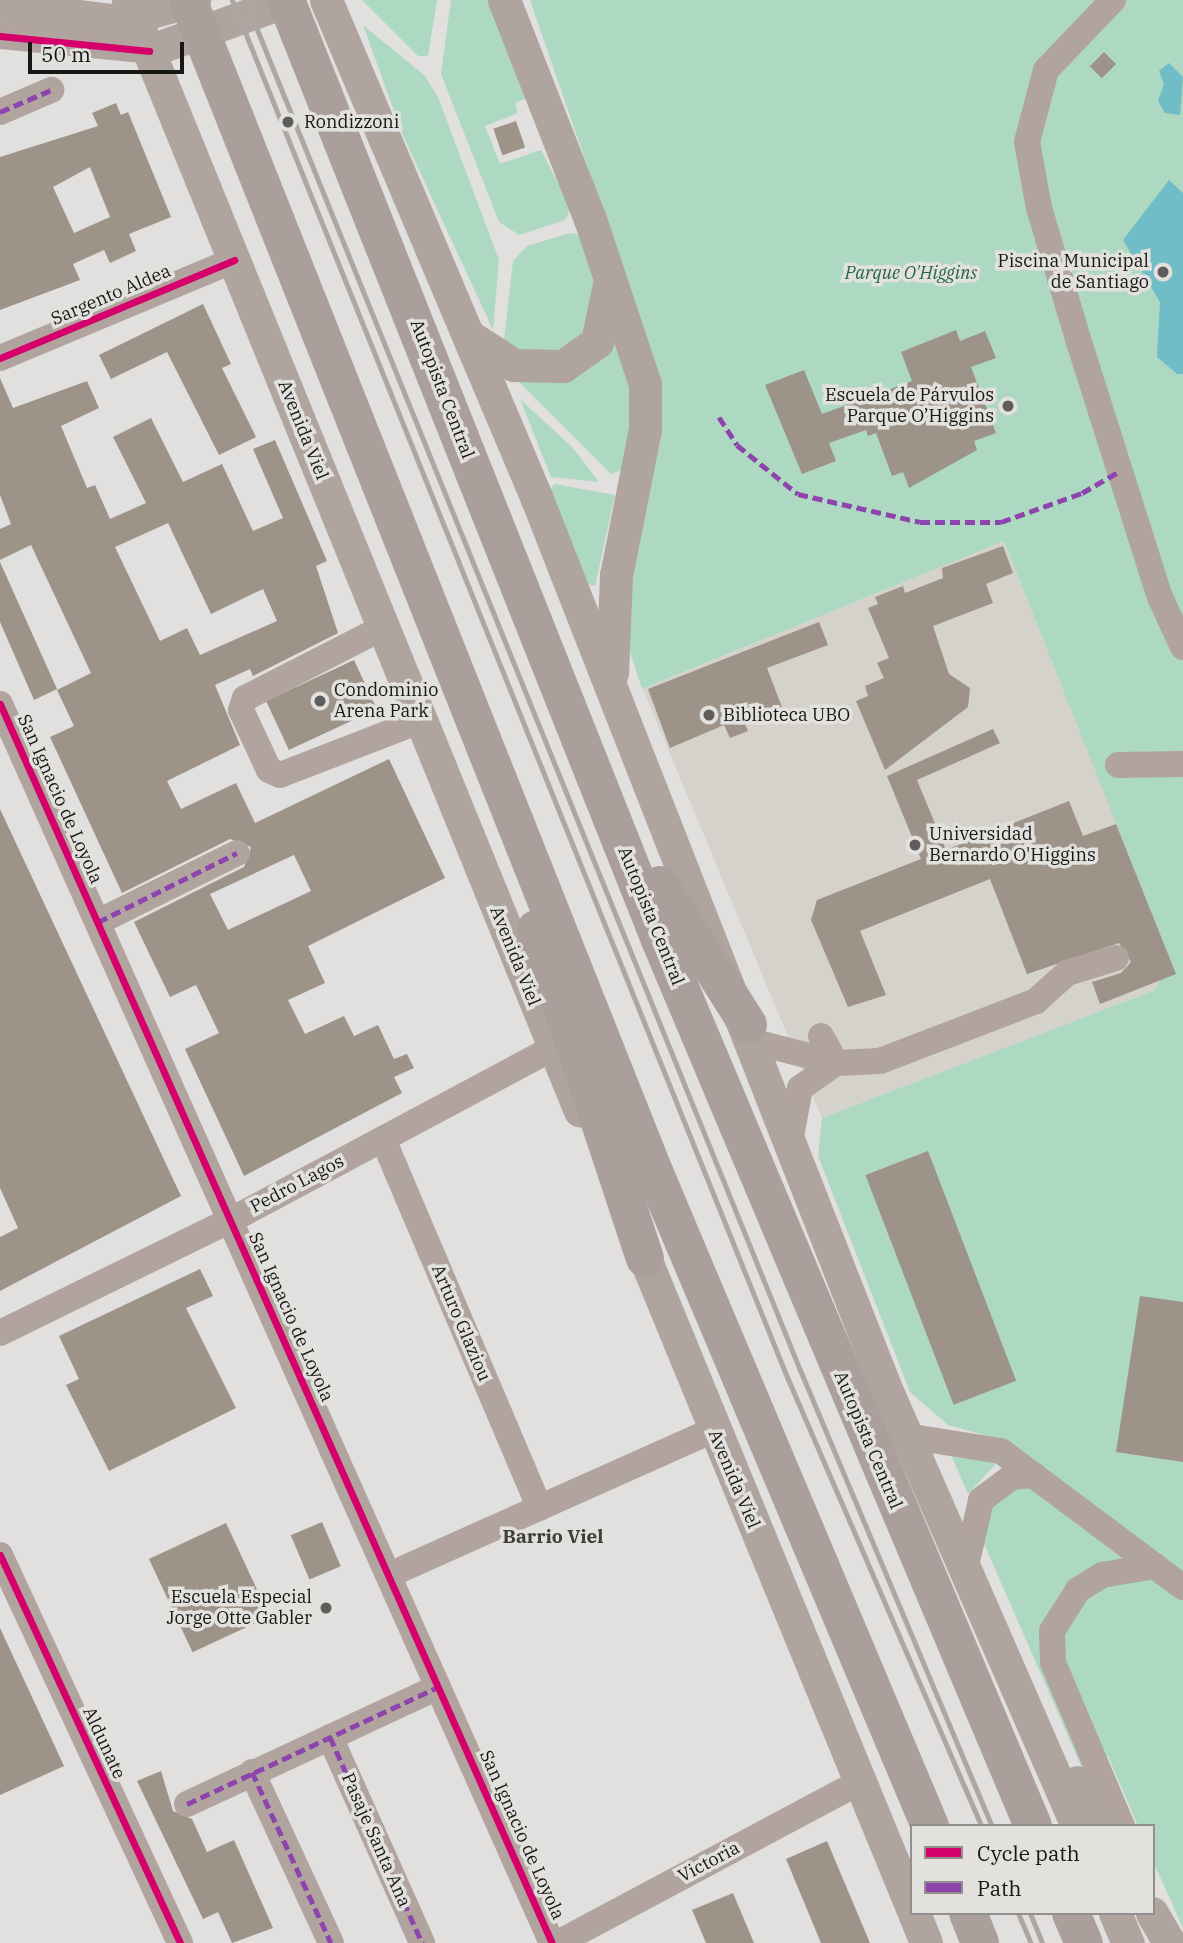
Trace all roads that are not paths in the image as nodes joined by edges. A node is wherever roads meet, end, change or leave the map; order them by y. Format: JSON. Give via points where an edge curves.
{"nodes":[{"id":1,"x":287,"y":0,"type":"edge"},
{"id":2,"x":326,"y":0,"type":"edge"},
{"id":3,"x":504,"y":0,"type":"edge"},
{"id":4,"x":1113,"y":0,"type":"edge"},
{"id":5,"x":0,"y":6,"type":"edge"},
{"id":6,"x":52,"y":6,"type":"edge"},
{"id":7,"x":162,"y":6,"type":"edge"},
{"id":8,"x":0,"y":36,"type":"edge"},
{"id":9,"x":163,"y":49,"type":"junction"},
{"id":10,"x":51,"y":90,"type":"dead end"},
{"id":11,"x":0,"y":112,"type":"edge"},
{"id":12,"x":234,"y":260,"type":"junction"},
{"id":13,"x":610,"y":274,"type":"junction"},
{"id":14,"x":472,"y":338,"type":"junction"},
{"id":15,"x":0,"y":359,"type":"edge"},
{"id":16,"x":384,"y":627,"type":"junction"},
{"id":17,"x":1183,"y":647,"type":"edge"},
{"id":18,"x":612,"y":686,"type":"junction"},
{"id":19,"x":0,"y":704,"type":"edge"},
{"id":20,"x":422,"y":720,"type":"junction"},
{"id":21,"x":1183,"y":764,"type":"edge"},
{"id":22,"x":1118,"y":765,"type":"dead end"},
{"id":23,"x":598,"y":783,"type":"junction"},
{"id":24,"x":504,"y":784,"type":"junction"},
{"id":25,"x":237,"y":853,"type":"dead end"},
{"id":26,"x":98,"y":922,"type":"junction"},
{"id":27,"x":1116,"y":957,"type":"dead end"},
{"id":28,"x":751,"y":1033,"type":"junction"},
{"id":29,"x":821,"y":1036,"type":"dead end"},
{"id":30,"x":553,"y":1048,"type":"junction"},
{"id":31,"x":836,"y":1063,"type":"junction"},
{"id":32,"x":791,"y":1137,"type":"junction"},
{"id":33,"x":383,"y":1139,"type":"junction"},
{"id":34,"x":231,"y":1220,"type":"junction"},
{"id":35,"x":645,"y":1258,"type":"junction"},
{"id":36,"x":0,"y":1333,"type":"edge"},
{"id":37,"x":713,"y":1430,"type":"junction"},
{"id":38,"x":906,"y":1436,"type":"junction"},
{"id":39,"x":1034,"y":1475,"type":"junction"},
{"id":40,"x":540,"y":1508,"type":"junction"},
{"id":41,"x":0,"y":1555,"type":"edge"},
{"id":42,"x":1155,"y":1566,"type":"junction"},
{"id":43,"x":965,"y":1570,"type":"junction"},
{"id":44,"x":389,"y":1575,"type":"junction"},
{"id":45,"x":1182,"y":1583,"type":"edge"},
{"id":46,"x":438,"y":1687,"type":"junction"},
{"id":47,"x":1018,"y":1692,"type":"junction"},
{"id":48,"x":330,"y":1737,"type":"junction"},
{"id":49,"x":252,"y":1772,"type":"junction"},
{"id":50,"x":860,"y":1782,"type":"junction"},
{"id":51,"x":187,"y":1804,"type":"dead end"},
{"id":52,"x":929,"y":1824,"type":"edge"},
{"id":53,"x":1032,"y":1824,"type":"edge"},
{"id":54,"x":1076,"y":1824,"type":"edge"},
{"id":55,"x":1101,"y":1824,"type":"edge"},
{"id":56,"x":1121,"y":1824,"type":"edge"},
{"id":57,"x":910,"y":1903,"type":"edge"},
{"id":58,"x":1155,"y":1907,"type":"edge"},
{"id":59,"x":915,"y":1915,"type":"edge"},
{"id":60,"x":969,"y":1915,"type":"edge"},
{"id":61,"x":1072,"y":1915,"type":"edge"},
{"id":62,"x":1116,"y":1915,"type":"edge"},
{"id":63,"x":1153,"y":1915,"type":"edge"},
{"id":64,"x":180,"y":1943,"type":"edge"},
{"id":65,"x":331,"y":1943,"type":"edge"},
{"id":66,"x":422,"y":1943,"type":"edge"},
{"id":67,"x":555,"y":1943,"type":"edge"},
{"id":68,"x":926,"y":1943,"type":"edge"},
{"id":69,"x":980,"y":1943,"type":"edge"},
{"id":70,"x":1084,"y":1943,"type":"edge"},
{"id":71,"x":1128,"y":1943,"type":"edge"},
{"id":72,"x":1169,"y":1943,"type":"edge"}],
"edges":[{"from":1,"to":9,"type":"main road"},
{"from":1,"to":23,"type":"highway","name":"Autopista Central"},
{"from":2,"to":14,"type":"main road"},
{"from":3,"to":13,"type":"main road"},
{"from":4,"to":17,"type":"street","via":[[1046,71],[1027,142],[1039,208],[1078,339],[1160,597]]},
{"from":5,"to":6,"type":"main road"},
{"from":6,"to":7,"type":"main road"},
{"from":7,"to":9,"type":"main road","name":"Avenida Viel"},
{"from":7,"to":24,"type":"highway"},
{"from":8,"to":9,"type":"street"},
{"from":9,"to":12,"type":"main road","name":"Avenida Viel"},
{"from":10,"to":11,"type":"street"},
{"from":12,"to":15,"type":"street","name":"Sargento Aldea"},
{"from":12,"to":16,"type":"main road","name":"Avenida Viel"},
{"from":13,"to":14,"type":"main road","via":[[603,330],[575,361],[526,369]]},
{"from":13,"to":18,"type":"main road","via":[[641,362],[646,406],[616,575]]},
{"from":14,"to":18,"type":"main road"},
{"from":16,"to":20,"type":"main road","name":"Avenida Viel"},
{"from":16,"to":20,"type":"street","via":[[245,698],[240,710],[269,770],[280,775]]},
{"from":18,"to":28,"type":"main road"},
{"from":19,"to":26,"type":"street","name":"San Ignacio de Loyola"},
{"from":20,"to":30,"type":"main road","name":"Avenida Viel"},
{"from":21,"to":22,"type":"street"},
{"from":23,"to":28,"type":"highway"},
{"from":23,"to":53,"type":"highway","name":"Autopista Central","via":[[814,1314]]},
{"from":24,"to":35,"type":"highway","via":[[541,946]]},
{"from":24,"to":52,"type":"highway","via":[[655,1174]]},
{"from":25,"to":26,"type":"street"},
{"from":26,"to":34,"type":"street","name":"San Ignacio de Loyola"},
{"from":27,"to":31,"type":"street","via":[[1067,973],[1036,1001],[899,1054]]},
{"from":28,"to":31,"type":"street"},
{"from":28,"to":32,"type":"main road"},
{"from":29,"to":31,"type":"street"},
{"from":30,"to":33,"type":"street","name":"Pedro Lagos"},
{"from":30,"to":35,"type":"main road","name":"Avenida Viel"},
{"from":31,"to":32,"type":"street","via":[[800,1088]]},
{"from":32,"to":38,"type":"main road"},
{"from":33,"to":34,"type":"street","name":"Pedro Lagos"},
{"from":33,"to":40,"type":"street","name":"Arturo Glaziou"},
{"from":34,"to":36,"type":"street","name":"Pedro Lagos"},
{"from":34,"to":44,"type":"street","name":"San Ignacio de Loyola"},
{"from":35,"to":37,"type":"main road","name":"Avenida Viel"},
{"from":37,"to":40,"type":"street"},
{"from":37,"to":50,"type":"main road","name":"Avenida Viel"},
{"from":38,"to":39,"type":"street","via":[[982,1444]]},
{"from":38,"to":43,"type":"main road"},
{"from":39,"to":42,"type":"street"},
{"from":39,"to":43,"type":"street","via":[[1003,1481],[981,1500]]},
{"from":40,"to":44,"type":"street"},
{"from":41,"to":64,"type":"street","name":"Aldunate"},
{"from":42,"to":45,"type":"street"},
{"from":42,"to":56,"type":"street","via":[[1102,1575],[1078,1590],[1052,1631],[1057,1673]]},
{"from":43,"to":47,"type":"main road"},
{"from":44,"to":46,"type":"street","name":"San Ignacio de Loyola"},
{"from":46,"to":48,"type":"street"},
{"from":46,"to":67,"type":"street","name":"San Ignacio de Loyola"},
{"from":47,"to":54,"type":"main road"},
{"from":47,"to":55,"type":"main road"},
{"from":48,"to":49,"type":"street"},
{"from":48,"to":66,"type":"street","name":"Pasaje Santa Ana"},
{"from":49,"to":51,"type":"street"},
{"from":49,"to":65,"type":"street"},
{"from":50,"to":57,"type":"main road","name":"Avenida Viel"},
{"from":50,"to":67,"type":"street","name":"Victoria"},
{"from":58,"to":72,"type":"street"},
{"from":59,"to":68,"type":"main road"},
{"from":60,"to":69,"type":"highway"},
{"from":61,"to":70,"type":"highway"},
{"from":62,"to":71,"type":"main road"},
{"from":63,"to":72,"type":"main road"}]}
